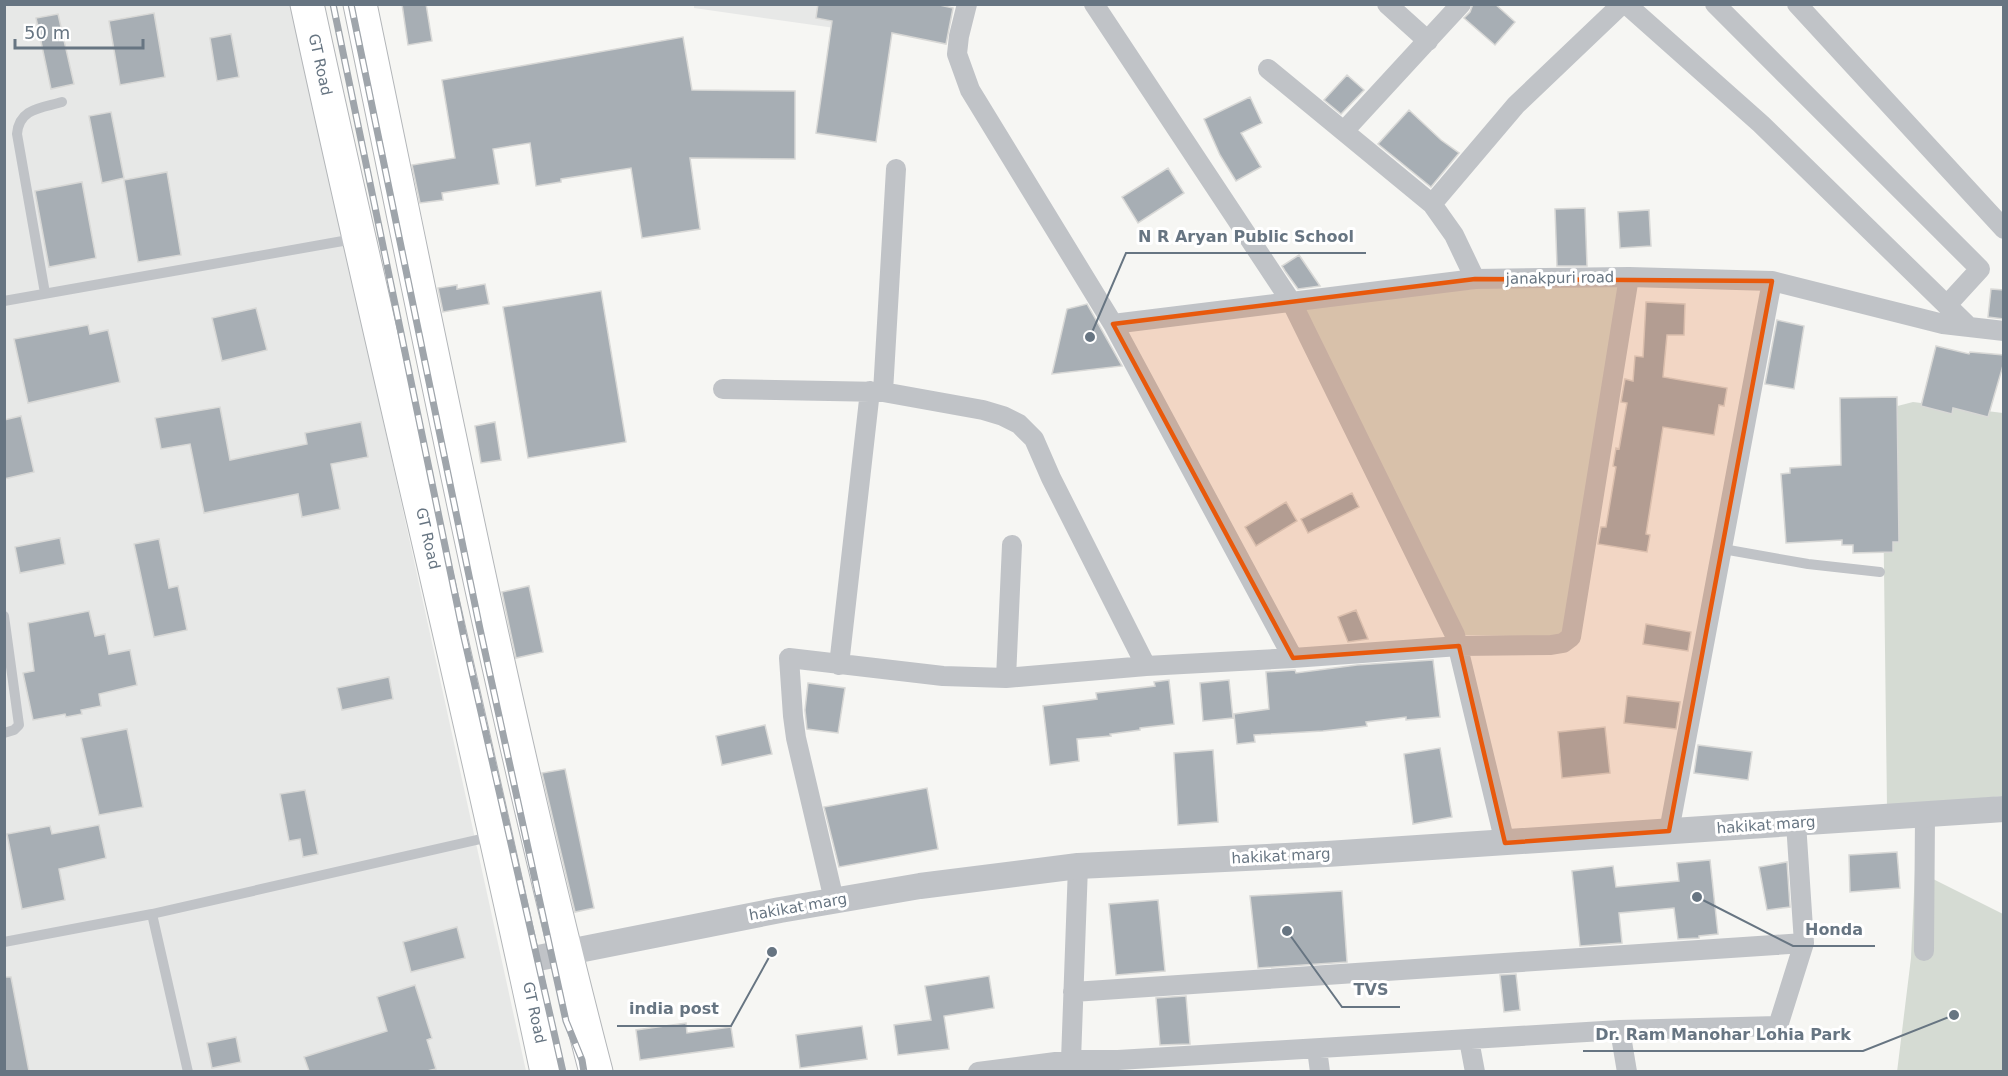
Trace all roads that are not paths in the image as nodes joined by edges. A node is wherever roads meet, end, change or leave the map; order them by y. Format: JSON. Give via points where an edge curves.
{"nodes":[{"id":1,"x":307,"y":4,"type":"edge"},
{"id":2,"x":360,"y":4,"type":"edge"},
{"id":3,"x":967,"y":4,"type":"edge"},
{"id":4,"x":1094,"y":4,"type":"edge"},
{"id":5,"x":1387,"y":4,"type":"edge"},
{"id":6,"x":1461,"y":4,"type":"edge"},
{"id":7,"x":1624,"y":4,"type":"edge"},
{"id":8,"x":1715,"y":4,"type":"edge"},
{"id":9,"x":1797,"y":4,"type":"edge"},
{"id":10,"x":1428,"y":41,"type":"junction"},
{"id":11,"x":370,"y":55,"type":"junction"},
{"id":12,"x":320,"y":65,"type":"junction"},
{"id":13,"x":1268,"y":69,"type":"dead end"},
{"id":14,"x":62,"y":102,"type":"dead end"},
{"id":15,"x":1344,"y":131,"type":"junction"},
{"id":16,"x":896,"y":168,"type":"dead end"},
{"id":17,"x":1432,"y":204,"type":"junction"},
{"id":18,"x":2004,"y":229,"type":"edge"},
{"id":19,"x":357,"y":238,"type":"junction"},
{"id":20,"x":1629,"y":277,"type":"junction"},
{"id":21,"x":1475,"y":279,"type":"junction"},
{"id":22,"x":1772,"y":281,"type":"junction"},
{"id":23,"x":45,"y":294,"type":"junction"},
{"id":24,"x":4,"y":301,"type":"edge"},
{"id":25,"x":1292,"y":303,"type":"junction"},
{"id":26,"x":1947,"y":305,"type":"junction"},
{"id":27,"x":1113,"y":324,"type":"junction"},
{"id":28,"x":1969,"y":327,"type":"junction"},
{"id":29,"x":2004,"y":331,"type":"edge"},
{"id":30,"x":723,"y":389,"type":"dead end"},
{"id":31,"x":877,"y":392,"type":"junction"},
{"id":32,"x":1012,"y":544,"type":"dead end"},
{"id":33,"x":1723,"y":549,"type":"junction"},
{"id":34,"x":1880,"y":572,"type":"dead end"},
{"id":35,"x":484,"y":597,"type":"junction"},
{"id":36,"x":443,"y":608,"type":"junction"},
{"id":37,"x":4,"y":616,"type":"edge"},
{"id":38,"x":1459,"y":646,"type":"junction"},
{"id":39,"x":1293,"y":658,"type":"junction"},
{"id":40,"x":839,"y":664,"type":"junction"},
{"id":41,"x":1146,"y":666,"type":"junction"},
{"id":42,"x":1006,"y":678,"type":"junction"},
{"id":43,"x":4,"y":733,"type":"edge"},
{"id":44,"x":2004,"y":809,"type":"edge"},
{"id":45,"x":1925,"y":815,"type":"junction"},
{"id":46,"x":1796,"y":823,"type":"junction"},
{"id":47,"x":1669,"y":831,"type":"junction"},
{"id":48,"x":495,"y":836,"type":"junction"},
{"id":49,"x":1505,"y":843,"type":"junction"},
{"id":50,"x":1078,"y":866,"type":"junction"},
{"id":51,"x":834,"y":900,"type":"junction"},
{"id":52,"x":153,"y":914,"type":"junction"},
{"id":53,"x":4,"y":942,"type":"edge"},
{"id":54,"x":1804,"y":943,"type":"junction"},
{"id":55,"x":1924,"y":951,"type":"dead end"},
{"id":56,"x":565,"y":952,"type":"junction"},
{"id":57,"x":524,"y":961,"type":"junction"},
{"id":58,"x":1073,"y":992,"type":"junction"},
{"id":59,"x":1620,"y":1030,"type":"junction"},
{"id":60,"x":1469,"y":1040,"type":"junction"},
{"id":61,"x":1317,"y":1049,"type":"junction"},
{"id":62,"x":1071,"y":1060,"type":"junction"},
{"id":63,"x":1124,"y":1066,"type":"edge"},
{"id":64,"x":188,"y":1071,"type":"edge"},
{"id":65,"x":547,"y":1071,"type":"edge"},
{"id":66,"x":596,"y":1071,"type":"edge"},
{"id":67,"x":978,"y":1071,"type":"edge"},
{"id":68,"x":1320,"y":1071,"type":"edge"},
{"id":69,"x":1474,"y":1071,"type":"edge"},
{"id":70,"x":1627,"y":1071,"type":"edge"}],
"edges":[{"from":1,"to":12,"type":"highway","name":"GT Road"},
{"from":2,"to":11,"type":"highway"},
{"from":3,"to":27,"type":"street","via":[[957,54],[970,90]]},
{"from":4,"to":25,"type":"street"},
{"from":5,"to":10,"type":"street"},
{"from":6,"to":10,"type":"street"},
{"from":7,"to":17,"type":"street","via":[[1516,105]]},
{"from":7,"to":26,"type":"street","via":[[1761,124]]},
{"from":8,"to":26,"type":"street","via":[[1980,269]]},
{"from":9,"to":18,"type":"street"},
{"from":10,"to":15,"type":"street"},
{"from":11,"to":12,"type":"highway"},
{"from":11,"to":35,"type":"highway"},
{"from":12,"to":19,"type":"highway","name":"GT Road"},
{"from":13,"to":15,"type":"street"},
{"from":14,"to":23,"type":"lane","via":[[24,115],[17,134]]},
{"from":15,"to":17,"type":"street"},
{"from":16,"to":31,"type":"street"},
{"from":17,"to":21,"type":"street","via":[[1454,235]]},
{"from":19,"to":23,"type":"lane"},
{"from":19,"to":36,"type":"highway","name":"GT Road"},
{"from":20,"to":21,"type":"street","name":"janakpuri road"},
{"from":20,"to":22,"type":"street","name":"janakpuri road"},
{"from":20,"to":38,"type":"street","via":[[1571,637],[1551,645]]},
{"from":21,"to":25,"type":"street","name":"janakpuri road"},
{"from":22,"to":28,"type":"street","name":"janakpuri road"},
{"from":22,"to":33,"type":"street"},
{"from":23,"to":24,"type":"lane"},
{"from":25,"to":27,"type":"street","name":"janakpuri road"},
{"from":25,"to":38,"type":"street"},
{"from":26,"to":28,"type":"street"},
{"from":27,"to":39,"type":"street"},
{"from":28,"to":29,"type":"street","name":"janakpuri road"},
{"from":30,"to":31,"type":"street"},
{"from":31,"to":40,"type":"street"},
{"from":31,"to":41,"type":"street","via":[[983,410],[1019,424],[1034,439]]},
{"from":32,"to":42,"type":"street"},
{"from":33,"to":34,"type":"lane"},
{"from":33,"to":47,"type":"street"},
{"from":35,"to":36,"type":"highway"},
{"from":35,"to":56,"type":"highway"},
{"from":36,"to":48,"type":"highway","name":"GT Road"},
{"from":37,"to":43,"type":"lane","via":[[19,725]]},
{"from":38,"to":39,"type":"street"},
{"from":38,"to":49,"type":"street"},
{"from":39,"to":41,"type":"street"},
{"from":40,"to":42,"type":"street","via":[[943,676]]},
{"from":40,"to":51,"type":"street","via":[[789,658],[796,738]]},
{"from":41,"to":42,"type":"street"},
{"from":44,"to":45,"type":"street","name":"hakikat marg"},
{"from":45,"to":46,"type":"street","name":"hakikat marg"},
{"from":45,"to":55,"type":"street"},
{"from":46,"to":47,"type":"street","name":"hakikat marg"},
{"from":46,"to":54,"type":"street"},
{"from":47,"to":49,"type":"street","name":"hakikat marg"},
{"from":48,"to":52,"type":"lane"},
{"from":48,"to":57,"type":"highway","name":"GT Road"},
{"from":49,"to":50,"type":"street","name":"hakikat marg"},
{"from":50,"to":51,"type":"street","name":"hakikat marg"},
{"from":50,"to":58,"type":"street"},
{"from":51,"to":56,"type":"street","name":"hakikat marg"},
{"from":52,"to":53,"type":"lane"},
{"from":52,"to":64,"type":"lane"},
{"from":54,"to":58,"type":"street"},
{"from":54,"to":59,"type":"street","via":[[1778,1026]]},
{"from":56,"to":57,"type":"street","name":"hakikat marg"},
{"from":56,"to":66,"type":"highway"},
{"from":57,"to":65,"type":"highway","name":"GT Road"},
{"from":58,"to":62,"type":"street"},
{"from":59,"to":60,"type":"street"},
{"from":59,"to":70,"type":"street"},
{"from":60,"to":61,"type":"street"},
{"from":60,"to":69,"type":"street"},
{"from":61,"to":63,"type":"street"},
{"from":61,"to":68,"type":"street"},
{"from":62,"to":63,"type":"street"},
{"from":62,"to":67,"type":"street"}]}
